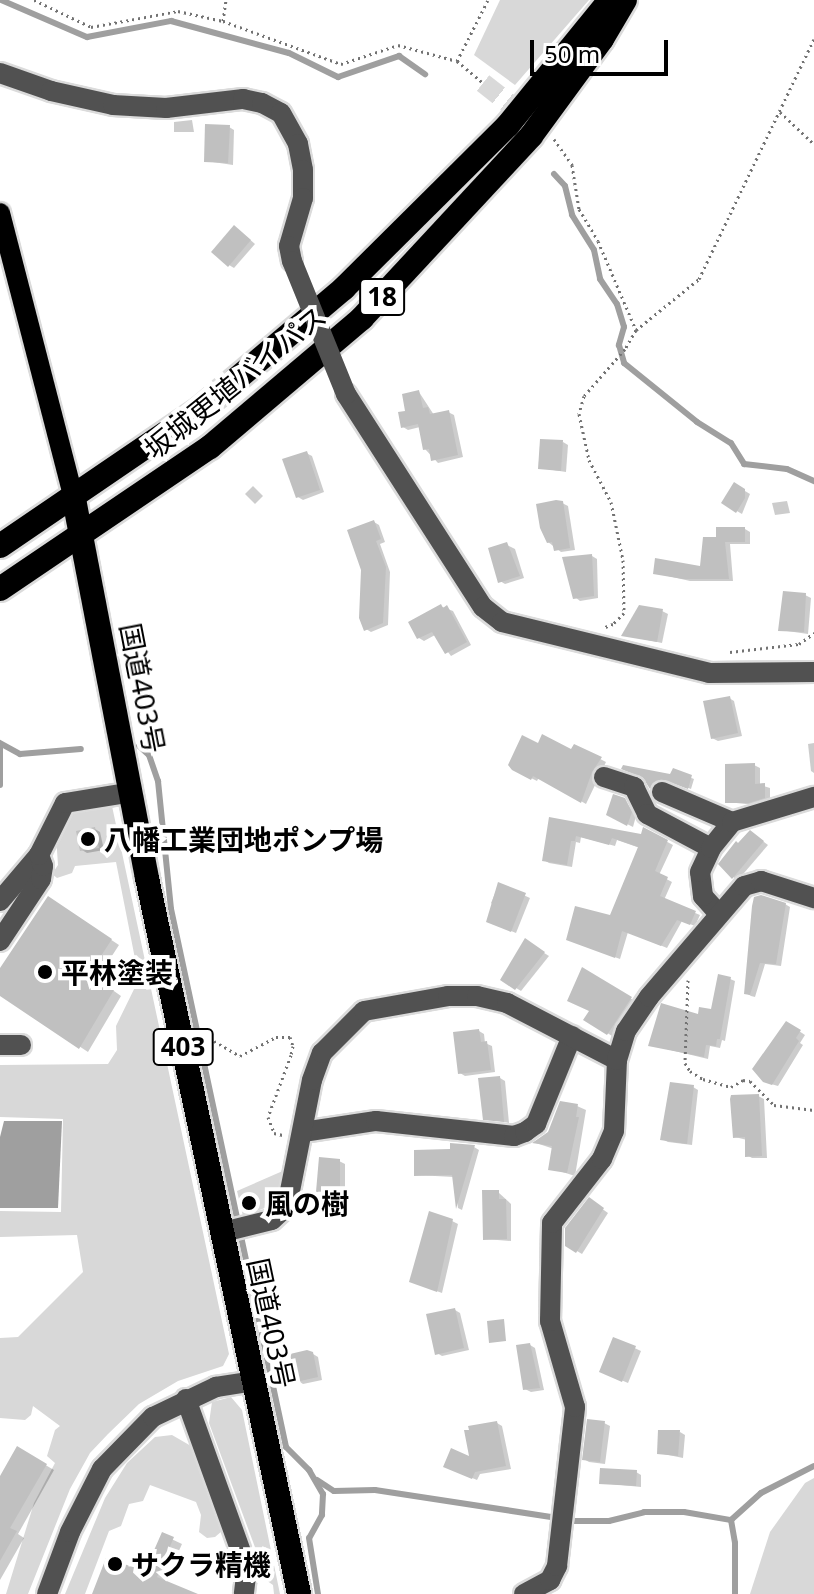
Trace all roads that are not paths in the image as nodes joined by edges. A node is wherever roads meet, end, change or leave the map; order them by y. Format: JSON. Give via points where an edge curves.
{"nodes":[{"id":1,"x":610,"y":0,"type":"edge"},
{"id":2,"x":625,"y":0,"type":"edge"},
{"id":3,"x":0,"y":73,"type":"edge"},
{"id":4,"x":0,"y":213,"type":"edge"},
{"id":5,"x":74,"y":499,"type":"junction"},
{"id":6,"x":81,"y":535,"type":"junction"},
{"id":7,"x":0,"y":546,"type":"edge"},
{"id":8,"x":0,"y":589,"type":"edge"},
{"id":9,"x":814,"y":672,"type":"edge"},
{"id":10,"x":604,"y":777,"type":"dead end"},
{"id":11,"x":132,"y":792,"type":"junction"},
{"id":12,"x":662,"y":792,"type":"dead end"},
{"id":13,"x":814,"y":797,"type":"edge"},
{"id":14,"x":732,"y":822,"type":"junction"},
{"id":15,"x":711,"y":848,"type":"junction"},
{"id":16,"x":39,"y":855,"type":"junction"},
{"id":17,"x":814,"y":898,"type":"edge"},
{"id":18,"x":0,"y":901,"type":"edge"},
{"id":19,"x":719,"y":914,"type":"junction"},
{"id":20,"x":0,"y":941,"type":"edge"},
{"id":21,"x":572,"y":1036,"type":"junction"},
{"id":22,"x":0,"y":1045,"type":"edge"},
{"id":23,"x":21,"y":1045,"type":"dead end"},
{"id":24,"x":617,"y":1060,"type":"junction"},
{"id":25,"x":303,"y":1132,"type":"junction"},
{"id":26,"x":235,"y":1229,"type":"junction"},
{"id":27,"x":254,"y":1381,"type":"junction"},
{"id":28,"x":186,"y":1399,"type":"junction"},
{"id":29,"x":47,"y":1594,"type":"edge"},
{"id":30,"x":244,"y":1594,"type":"edge"},
{"id":31,"x":299,"y":1594,"type":"edge"},
{"id":32,"x":524,"y":1594,"type":"edge"}],
"edges":[{"from":1,"to":5,"type":"highway","name":"坂城更埴バイパス","number":"18","via":[[508,125],[344,288],[201,409]]},
{"from":2,"to":6,"type":"highway","name":"坂城更埴バイパス","number":"18","via":[[531,136],[362,318],[210,447]]},
{"from":3,"to":9,"type":"street","bridge":true,"via":[[113,105],[166,108],[243,99],[281,113],[298,144],[303,170],[303,198],[289,246],[292,261],[346,394],[483,607],[502,622],[709,673]]},
{"from":4,"to":5,"type":"main road"},
{"from":5,"to":6,"type":"highway","name":"国道403号","number":"403"},
{"from":5,"to":7,"type":"highway","name":"坂城更埴バイパス","number":"18"},
{"from":6,"to":8,"type":"highway","name":"坂城更埴バイパス","number":"18"},
{"from":6,"to":11,"type":"highway","name":"国道403号","number":"403"},
{"from":10,"to":15,"type":"street","via":[[634,787],[647,814]]},
{"from":11,"to":16,"type":"street","via":[[65,803]]},
{"from":11,"to":26,"type":"highway","name":"国道403号","number":"403"},
{"from":12,"to":14,"type":"street"},
{"from":13,"to":14,"type":"street"},
{"from":14,"to":15,"type":"street"},
{"from":15,"to":19,"type":"street","via":[[700,872],[703,896]]},
{"from":16,"to":18,"type":"street"},
{"from":16,"to":20,"type":"street","via":[[41,879]]},
{"from":17,"to":19,"type":"street","via":[[761,881],[744,886]]},
{"from":19,"to":24,"type":"street","via":[[649,997],[626,1031]]},
{"from":21,"to":24,"type":"street"},
{"from":21,"to":25,"type":"street","via":[[536,1124],[514,1136],[376,1121]]},
{"from":21,"to":25,"type":"street","via":[[507,1003],[477,996],[364,1011],[322,1053]]},
{"from":22,"to":23,"type":"street"},
{"from":24,"to":32,"type":"street","via":[[614,1131],[602,1159],[552,1223],[550,1321],[575,1407],[557,1566],[550,1580]]},
{"from":25,"to":26,"type":"street","via":[[287,1206],[272,1220]]},
{"from":26,"to":27,"type":"highway","name":"国道403号","number":"403"},
{"from":27,"to":28,"type":"street"},
{"from":27,"to":31,"type":"highway","name":"国道403号","number":"403"},
{"from":28,"to":29,"type":"street","via":[[153,1417],[102,1469]]},
{"from":28,"to":30,"type":"street","via":[[247,1568]]}]}
